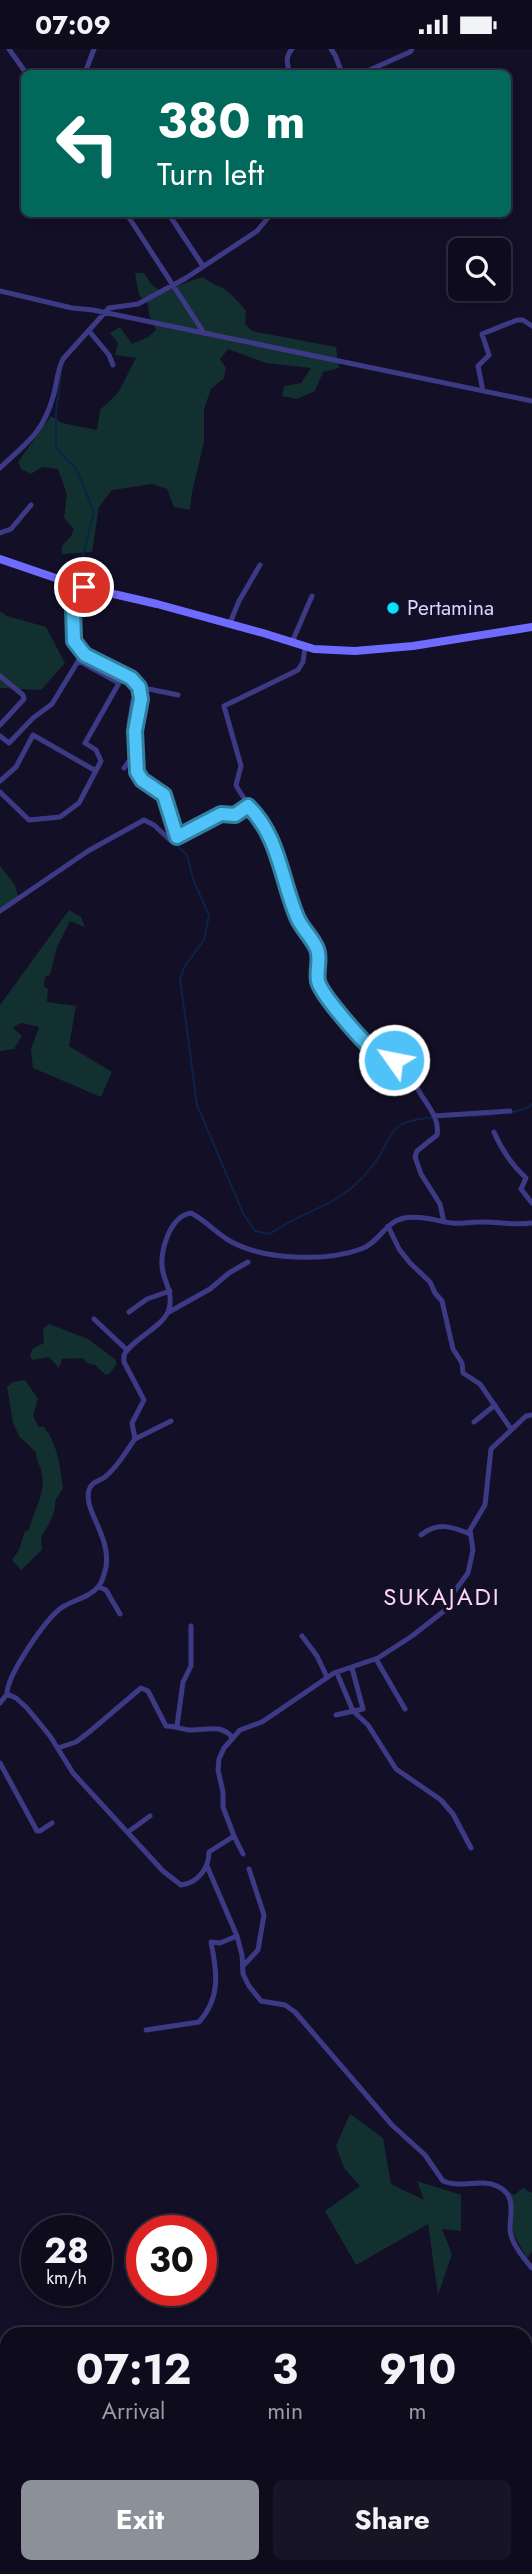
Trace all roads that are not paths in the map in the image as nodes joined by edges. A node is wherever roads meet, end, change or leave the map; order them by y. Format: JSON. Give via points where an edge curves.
{"nodes":[{"id":1,"x":9,"y":49,"type":"edge"},
{"id":2,"x":94,"y":49,"type":"edge"},
{"id":3,"x":292,"y":49,"type":"edge"},
{"id":4,"x":331,"y":49,"type":"edge"},
{"id":5,"x":412,"y":49,"type":"edge"},
{"id":6,"x":24,"y":70,"type":"edge"},
{"id":7,"x":86,"y":70,"type":"edge"},
{"id":8,"x":289,"y":70,"type":"edge"},
{"id":9,"x":341,"y":70,"type":"edge"},
{"id":10,"x":370,"y":70,"type":"edge"},
{"id":11,"x":128,"y":217,"type":"edge"},
{"id":12,"x":171,"y":217,"type":"edge"},
{"id":13,"x":269,"y":217,"type":"edge"},
{"id":14,"x":203,"y":266,"type":"junction"},
{"id":15,"x":171,"y":285,"type":"junction"},
{"id":16,"x":0,"y":291,"type":"edge"},
{"id":17,"x":104,"y":313,"type":"junction"},
{"id":18,"x":532,"y":326,"type":"edge"},
{"id":19,"x":89,"y":331,"type":"junction"},
{"id":20,"x":204,"y":333,"type":"junction"},
{"id":21,"x":113,"y":365,"type":"dead end"},
{"id":22,"x":483,"y":391,"type":"junction"},
{"id":23,"x":532,"y":401,"type":"edge"},
{"id":24,"x":0,"y":468,"type":"edge"},
{"id":25,"x":31,"y":505,"type":"dead end"},
{"id":26,"x":0,"y":533,"type":"edge"},
{"id":27,"x":0,"y":559,"type":"edge"},
{"id":28,"x":260,"y":565,"type":"dead end"},
{"id":29,"x":82,"y":587,"type":"junction"},
{"id":30,"x":312,"y":596,"type":"dead end"},
{"id":31,"x":230,"y":624,"type":"junction"},
{"id":32,"x":532,"y":627,"type":"edge"},
{"id":33,"x":292,"y":642,"type":"junction"},
{"id":34,"x":305,"y":647,"type":"junction"},
{"id":35,"x":81,"y":656,"type":"junction"},
{"id":36,"x":0,"y":676,"type":"edge"},
{"id":37,"x":139,"y":687,"type":"junction"},
{"id":38,"x":178,"y":695,"type":"dead end"},
{"id":39,"x":138,"y":700,"type":"junction"},
{"id":40,"x":0,"y":725,"type":"edge"},
{"id":41,"x":129,"y":725,"type":"dead end"},
{"id":42,"x":26,"y":731,"type":"dead end"},
{"id":43,"x":33,"y":735,"type":"junction"},
{"id":44,"x":0,"y":736,"type":"edge"},
{"id":45,"x":133,"y":759,"type":"junction"},
{"id":46,"x":124,"y":768,"type":"dead end"},
{"id":47,"x":96,"y":771,"type":"junction"},
{"id":48,"x":0,"y":781,"type":"edge"},
{"id":49,"x":0,"y":792,"type":"edge"},
{"id":50,"x":248,"y":806,"type":"junction"},
{"id":51,"x":174,"y":838,"type":"junction"},
{"id":52,"x":0,"y":911,"type":"edge"},
{"id":53,"x":510,"y":1111,"type":"dead end"},
{"id":54,"x":435,"y":1119,"type":"junction"},
{"id":55,"x":494,"y":1132,"type":"dead end"},
{"id":56,"x":532,"y":1203,"type":"edge"},
{"id":57,"x":444,"y":1222,"type":"junction"},
{"id":58,"x":532,"y":1223,"type":"edge"},
{"id":59,"x":388,"y":1226,"type":"junction"},
{"id":60,"x":248,"y":1262,"type":"dead end"},
{"id":61,"x":170,"y":1291,"type":"junction"},
{"id":62,"x":129,"y":1312,"type":"dead end"},
{"id":63,"x":169,"y":1312,"type":"junction"},
{"id":64,"x":94,"y":1319,"type":"dead end"},
{"id":65,"x":127,"y":1350,"type":"junction"},
{"id":66,"x":495,"y":1405,"type":"junction"},
{"id":67,"x":532,"y":1415,"type":"edge"},
{"id":68,"x":171,"y":1421,"type":"dead end"},
{"id":69,"x":474,"y":1422,"type":"dead end"},
{"id":70,"x":512,"y":1430,"type":"junction"},
{"id":71,"x":135,"y":1439,"type":"junction"},
{"id":72,"x":470,"y":1534,"type":"junction"},
{"id":73,"x":421,"y":1535,"type":"dead end"},
{"id":74,"x":99,"y":1587,"type":"junction"},
{"id":75,"x":120,"y":1614,"type":"dead end"},
{"id":76,"x":191,"y":1626,"type":"dead end"},
{"id":77,"x":302,"y":1636,"type":"dead end"},
{"id":78,"x":376,"y":1659,"type":"junction"},
{"id":79,"x":352,"y":1668,"type":"junction"},
{"id":80,"x":337,"y":1672,"type":"junction"},
{"id":81,"x":327,"y":1678,"type":"junction"},
{"id":82,"x":7,"y":1694,"type":"junction"},
{"id":83,"x":0,"y":1703,"type":"edge"},
{"id":84,"x":405,"y":1709,"type":"dead end"},
{"id":85,"x":353,"y":1711,"type":"junction"},
{"id":86,"x":336,"y":1715,"type":"dead end"},
{"id":87,"x":177,"y":1726,"type":"junction"},
{"id":88,"x":232,"y":1737,"type":"junction"},
{"id":89,"x":58,"y":1748,"type":"junction"},
{"id":90,"x":0,"y":1763,"type":"edge"},
{"id":91,"x":150,"y":1816,"type":"dead end"},
{"id":92,"x":52,"y":1823,"type":"dead end"},
{"id":93,"x":128,"y":1832,"type":"junction"},
{"id":94,"x":234,"y":1836,"type":"junction"},
{"id":95,"x":471,"y":1847,"type":"dead end"},
{"id":96,"x":243,"y":1854,"type":"dead end"},
{"id":97,"x":206,"y":1866,"type":"junction"},
{"id":98,"x":249,"y":1869,"type":"dead end"},
{"id":99,"x":237,"y":1936,"type":"junction"},
{"id":100,"x":243,"y":1966,"type":"junction"},
{"id":101,"x":146,"y":2030,"type":"dead end"},
{"id":102,"x":532,"y":2268,"type":"edge"}],
"edges":[{"from":1,"to":6,"type":"street"},
{"from":2,"to":7,"type":"street"},
{"from":3,"to":8,"type":"street","via":[[286,60]]},
{"from":4,"to":9,"type":"street"},
{"from":5,"to":10,"type":"street"},
{"from":11,"to":15,"type":"street"},
{"from":12,"to":14,"type":"street"},
{"from":13,"to":14,"type":"street","via":[[257,231]]},
{"from":14,"to":15,"type":"street"},
{"from":15,"to":17,"type":"street","via":[[138,304]]},
{"from":15,"to":20,"type":"street"},
{"from":16,"to":17,"type":"street"},
{"from":17,"to":19,"type":"street"},
{"from":17,"to":20,"type":"street"},
{"from":18,"to":22,"type":"street","via":[[517,320],[482,334],[489,353],[478,366]]},
{"from":19,"to":21,"type":"street"},
{"from":19,"to":24,"type":"street","via":[[63,359],[38,433]]},
{"from":20,"to":22,"type":"street"},
{"from":22,"to":23,"type":"street"},
{"from":25,"to":26,"type":"street","via":[[10,530]]},
{"from":27,"to":29,"type":"main road"},
{"from":28,"to":31,"type":"street"},
{"from":29,"to":31,"type":"main road"},
{"from":29,"to":35,"type":"street","via":[[73,607],[74,641]]},
{"from":30,"to":33,"type":"street"},
{"from":31,"to":33,"type":"main road"},
{"from":32,"to":34,"type":"main road","via":[[412,646],[355,651]]},
{"from":33,"to":34,"type":"main road"},
{"from":34,"to":50,"type":"street","via":[[298,670],[224,706],[242,767],[236,785]]},
{"from":35,"to":37,"type":"street","via":[[131,678]]},
{"from":35,"to":44,"type":"street","via":[[52,704],[7,746]]},
{"from":35,"to":47,"type":"street","via":[[119,683],[85,743],[102,761]]},
{"from":36,"to":40,"type":"street","via":[[23,699]]},
{"from":37,"to":38,"type":"street"},
{"from":37,"to":39,"type":"street"},
{"from":39,"to":41,"type":"street"},
{"from":39,"to":45,"type":"street"},
{"from":42,"to":43,"type":"street"},
{"from":43,"to":47,"type":"street"},
{"from":43,"to":48,"type":"street","via":[[16,767]]},
{"from":45,"to":46,"type":"street"},
{"from":45,"to":51,"type":"street","via":[[138,775],[164,795]]},
{"from":47,"to":49,"type":"street","via":[[79,803],[60,817],[29,820]]},
{"from":50,"to":51,"type":"street"},
{"from":50,"to":54,"type":"street","via":[[265,825],[298,918],[318,952],[322,990],[374,1051],[408,1066]]},
{"from":51,"to":52,"type":"street","via":[[144,820],[88,851]]},
{"from":53,"to":54,"type":"street"},
{"from":54,"to":57,"type":"street","via":[[437,1135],[415,1157],[440,1204]]},
{"from":55,"to":56,"type":"street","via":[[502,1151],[526,1178],[521,1189]]},
{"from":57,"to":58,"type":"street"},
{"from":57,"to":59,"type":"street","via":[[416,1217]]},
{"from":59,"to":61,"type":"street","via":[[362,1249],[335,1255],[282,1256],[239,1245],[195,1214],[185,1214],[173,1224],[163,1256],[162,1269]]},
{"from":59,"to":66,"type":"street","via":[[399,1249],[442,1301],[463,1373],[480,1384]]},
{"from":60,"to":63,"type":"street"},
{"from":61,"to":62,"type":"street"},
{"from":61,"to":63,"type":"street"},
{"from":63,"to":65,"type":"street"},
{"from":64,"to":65,"type":"street"},
{"from":65,"to":71,"type":"street","via":[[124,1362],[144,1400],[132,1423]]},
{"from":66,"to":69,"type":"street"},
{"from":66,"to":70,"type":"street"},
{"from":67,"to":70,"type":"street"},
{"from":68,"to":71,"type":"street"},
{"from":70,"to":72,"type":"street","via":[[491,1449],[485,1505]]},
{"from":71,"to":74,"type":"street","via":[[88,1493],[107,1552]]},
{"from":72,"to":73,"type":"street","via":[[437,1526]]},
{"from":72,"to":78,"type":"street","via":[[473,1550],[468,1573],[445,1609]]},
{"from":74,"to":75,"type":"street","via":[[106,1590]]},
{"from":74,"to":82,"type":"street","via":[[53,1615],[8,1681]]},
{"from":76,"to":87,"type":"street","via":[[191,1667],[183,1682]]},
{"from":77,"to":81,"type":"street"},
{"from":78,"to":79,"type":"street"},
{"from":78,"to":84,"type":"street"},
{"from":79,"to":80,"type":"street"},
{"from":79,"to":85,"type":"street","via":[[363,1707]]},
{"from":80,"to":81,"type":"street"},
{"from":80,"to":85,"type":"street"},
{"from":81,"to":88,"type":"street"},
{"from":82,"to":83,"type":"street"},
{"from":82,"to":89,"type":"street","via":[[27,1708]]},
{"from":85,"to":86,"type":"street"},
{"from":85,"to":95,"type":"street","via":[[368,1725],[396,1769],[447,1806]]},
{"from":87,"to":88,"type":"street","via":[[220,1729]]},
{"from":87,"to":89,"type":"street","via":[[165,1725],[148,1691],[141,1688],[76,1742]]},
{"from":88,"to":94,"type":"street","via":[[218,1768],[223,1807]]},
{"from":89,"to":93,"type":"street","via":[[72,1773]]},
{"from":90,"to":92,"type":"street","via":[[37,1831]]},
{"from":91,"to":93,"type":"street"},
{"from":93,"to":97,"type":"street","via":[[181,1885],[197,1878]]},
{"from":94,"to":96,"type":"street"},
{"from":94,"to":97,"type":"street","via":[[209,1852]]},
{"from":97,"to":99,"type":"street"},
{"from":98,"to":100,"type":"street","via":[[264,1915],[258,1950]]},
{"from":99,"to":100,"type":"street"},
{"from":99,"to":101,"type":"street","via":[[211,1942],[217,1979],[212,2003],[199,2022]]},
{"from":100,"to":102,"type":"street","via":[[244,1978],[259,1999],[295,2012],[392,2125],[425,2155],[438,2177],[454,2185],[484,2183],[505,2191],[512,2206],[512,2235]]}]}
